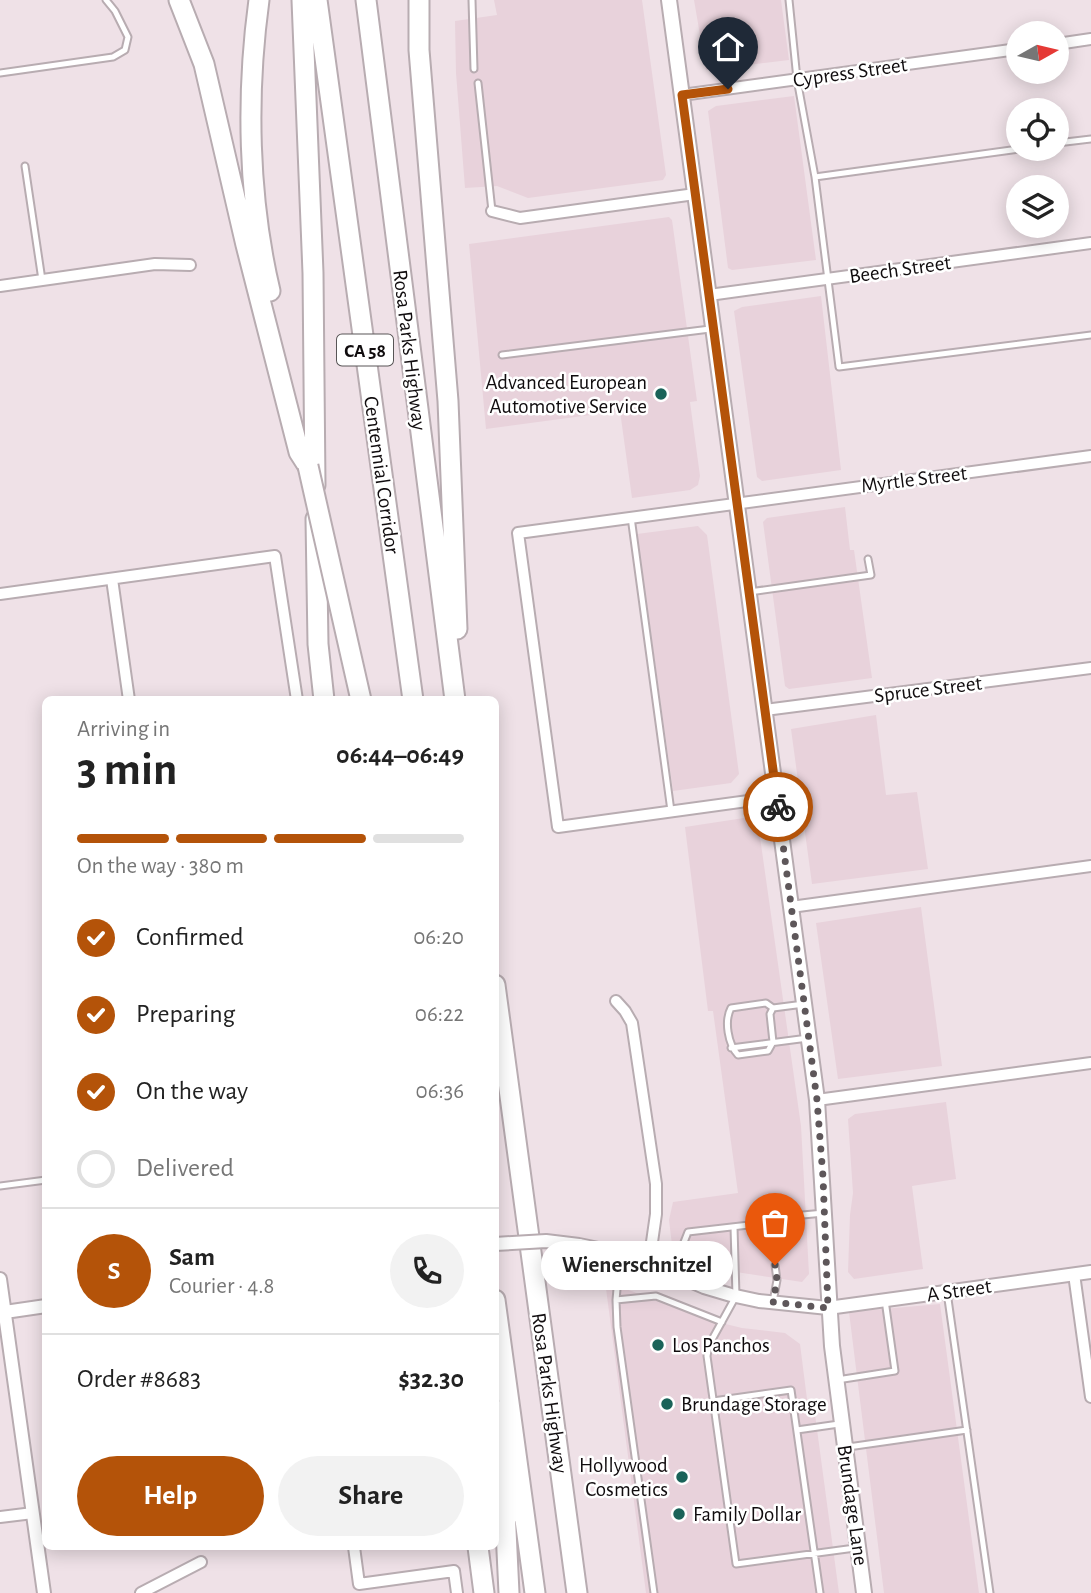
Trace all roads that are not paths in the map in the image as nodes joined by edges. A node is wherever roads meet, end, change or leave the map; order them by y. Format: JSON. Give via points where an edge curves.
{"nodes":[{"id":1,"x":106,"y":0,"type":"edge"},
{"id":2,"x":179,"y":0,"type":"edge"},
{"id":3,"x":302,"y":0,"type":"edge"},
{"id":4,"x":317,"y":0,"type":"edge"},
{"id":5,"x":366,"y":0,"type":"edge"},
{"id":6,"x":419,"y":0,"type":"edge"},
{"id":7,"x":472,"y":0,"type":"edge"},
{"id":8,"x":669,"y":0,"type":"edge"},
{"id":9,"x":789,"y":0,"type":"edge"},
{"id":10,"x":259,"y":2,"type":"edge"},
{"id":11,"x":1091,"y":39,"type":"edge"},
{"id":12,"x":1069,"y":42,"type":"edge"},
{"id":13,"x":1006,"y":51,"type":"edge"},
{"id":14,"x":474,"y":69,"type":"dead end"},
{"id":15,"x":0,"y":73,"type":"edge"},
{"id":16,"x":797,"y":79,"type":"junction"},
{"id":17,"x":478,"y":83,"type":"dead end"},
{"id":18,"x":682,"y":95,"type":"junction"},
{"id":19,"x":1091,"y":139,"type":"edge"},
{"id":20,"x":1069,"y":142,"type":"edge"},
{"id":21,"x":1006,"y":151,"type":"edge"},
{"id":22,"x":25,"y":166,"type":"dead end"},
{"id":23,"x":815,"y":177,"type":"junction"},
{"id":24,"x":695,"y":194,"type":"junction"},
{"id":25,"x":492,"y":211,"type":"joint"},
{"id":26,"x":1091,"y":243,"type":"edge"},
{"id":27,"x":190,"y":265,"type":"dead end"},
{"id":28,"x":827,"y":279,"type":"junction"},
{"id":29,"x":42,"y":280,"type":"junction"},
{"id":30,"x":0,"y":286,"type":"edge"},
{"id":31,"x":709,"y":295,"type":"junction"},
{"id":32,"x":713,"y":328,"type":"junction"},
{"id":33,"x":1091,"y":335,"type":"edge"},
{"id":34,"x":277,"y":343,"type":"junction"},
{"id":35,"x":502,"y":355,"type":"dead end"},
{"id":36,"x":1091,"y":456,"type":"edge"},
{"id":37,"x":737,"y":502,"type":"junction"},
{"id":38,"x":631,"y":517,"type":"junction"},
{"id":39,"x":868,"y":559,"type":"dead end"},
{"id":40,"x":112,"y":579,"type":"junction"},
{"id":41,"x":749,"y":593,"type":"junction"},
{"id":42,"x":0,"y":594,"type":"edge"},
{"id":43,"x":1091,"y":668,"type":"edge"},
{"id":44,"x":128,"y":696,"type":"edge"},
{"id":45,"x":296,"y":696,"type":"edge"},
{"id":46,"x":324,"y":696,"type":"edge"},
{"id":47,"x":360,"y":696,"type":"edge"},
{"id":48,"x":412,"y":696,"type":"edge"},
{"id":49,"x":456,"y":696,"type":"edge"},
{"id":50,"x":457,"y":696,"type":"edge"},
{"id":51,"x":765,"y":710,"type":"junction"},
{"id":52,"x":776,"y":797,"type":"junction"},
{"id":53,"x":671,"y":811,"type":"junction"},
{"id":54,"x":1091,"y":866,"type":"edge"},
{"id":55,"x":791,"y":907,"type":"junction"},
{"id":56,"x":616,"y":1001,"type":"dead end"},
{"id":57,"x":804,"y":1004,"type":"junction"},
{"id":58,"x":772,"y":1008,"type":"junction"},
{"id":59,"x":499,"y":1015,"type":"edge"},
{"id":60,"x":809,"y":1037,"type":"junction"},
{"id":61,"x":774,"y":1042,"type":"junction"},
{"id":62,"x":1091,"y":1063,"type":"edge"},
{"id":63,"x":817,"y":1100,"type":"junction"},
{"id":64,"x":42,"y":1181,"type":"edge"},
{"id":65,"x":0,"y":1186,"type":"edge"},
{"id":66,"x":824,"y":1213,"type":"junction"},
{"id":67,"x":775,"y":1222,"type":"junction"},
{"id":68,"x":734,"y":1227,"type":"junction"},
{"id":69,"x":499,"y":1244,"type":"edge"},
{"id":70,"x":620,"y":1254,"type":"junction"},
{"id":71,"x":774,"y":1255,"type":"dead end"},
{"id":72,"x":646,"y":1262,"type":"junction"},
{"id":73,"x":775,"y":1265,"type":"dead end"},
{"id":74,"x":1091,"y":1272,"type":"edge"},
{"id":75,"x":672,"y":1273,"type":"junction"},
{"id":76,"x":1074,"y":1274,"type":"junction"},
{"id":77,"x":0,"y":1279,"type":"edge"},
{"id":78,"x":947,"y":1292,"type":"junction"},
{"id":79,"x":1,"y":1294,"type":"edge"},
{"id":80,"x":736,"y":1296,"type":"junction"},
{"id":81,"x":616,"y":1300,"type":"junction"},
{"id":82,"x":885,"y":1300,"type":"junction"},
{"id":83,"x":773,"y":1302,"type":"junction"},
{"id":84,"x":42,"y":1307,"type":"edge"},
{"id":85,"x":828,"y":1308,"type":"junction"},
{"id":86,"x":5,"y":1312,"type":"junction"},
{"id":87,"x":722,"y":1322,"type":"junction"},
{"id":88,"x":499,"y":1329,"type":"edge"},
{"id":89,"x":836,"y":1380,"type":"junction"},
{"id":90,"x":1091,"y":1397,"type":"edge"},
{"id":91,"x":713,"y":1401,"type":"junction"},
{"id":92,"x":842,"y":1424,"type":"junction"},
{"id":93,"x":797,"y":1430,"type":"junction"},
{"id":94,"x":967,"y":1430,"type":"junction"},
{"id":95,"x":499,"y":1436,"type":"edge"},
{"id":96,"x":845,"y":1447,"type":"junction"},
{"id":97,"x":508,"y":1494,"type":"junction"},
{"id":98,"x":33,"y":1513,"type":"junction"},
{"id":99,"x":0,"y":1517,"type":"edge"},
{"id":100,"x":858,"y":1548,"type":"junction"},
{"id":101,"x":354,"y":1550,"type":"edge"},
{"id":102,"x":478,"y":1550,"type":"edge"},
{"id":103,"x":815,"y":1554,"type":"junction"},
{"id":104,"x":201,"y":1562,"type":"dead end"},
{"id":105,"x":44,"y":1593,"type":"edge"},
{"id":106,"x":141,"y":1593,"type":"edge"},
{"id":107,"x":457,"y":1593,"type":"edge"},
{"id":108,"x":484,"y":1593,"type":"edge"},
{"id":109,"x":509,"y":1593,"type":"edge"},
{"id":110,"x":523,"y":1593,"type":"edge"},
{"id":111,"x":535,"y":1593,"type":"edge"},
{"id":112,"x":577,"y":1593,"type":"edge"},
{"id":113,"x":654,"y":1593,"type":"edge"},
{"id":114,"x":820,"y":1593,"type":"edge"},
{"id":115,"x":864,"y":1593,"type":"edge"},
{"id":116,"x":989,"y":1593,"type":"edge"}],
"edges":[{"from":1,"to":15,"type":"lane","via":[[128,37],[125,50],[113,57]]},
{"from":2,"to":34,"type":"highway","via":[[204,64]]},
{"from":3,"to":46,"type":"highway","via":[[313,273],[317,616]]},
{"from":4,"to":48,"type":"highway","name":"Centennial Corridor","number":"CA 58"},
{"from":5,"to":49,"type":"highway","name":"Rosa Parks Highway","number":"CA 58"},
{"from":6,"to":50,"type":"highway","via":[[419,50],[451,439]]},
{"from":7,"to":14,"type":"lane"},
{"from":8,"to":18,"type":"main road","name":"Brundage Lane"},
{"from":9,"to":16,"type":"lane"},
{"from":10,"to":34,"type":"highway","via":[[252,96],[254,169]]},
{"from":11,"to":12,"type":"street"},
{"from":13,"to":16,"type":"street","name":"Cypress Street"},
{"from":16,"to":18,"type":"street","name":"Cypress Street"},
{"from":16,"to":23,"type":"lane"},
{"from":17,"to":25,"type":"lane"},
{"from":18,"to":24,"type":"main road","name":"Brundage Lane"},
{"from":19,"to":20,"type":"lane"},
{"from":21,"to":23,"type":"lane"},
{"from":22,"to":29,"type":"lane"},
{"from":23,"to":28,"type":"lane"},
{"from":24,"to":25,"type":"street","via":[[520,218]]},
{"from":24,"to":31,"type":"main road","name":"Brundage Lane"},
{"from":26,"to":28,"type":"street","name":"Beech Street"},
{"from":27,"to":29,"type":"street","via":[[155,264]]},
{"from":28,"to":31,"type":"street","name":"Beech Street"},
{"from":28,"to":33,"type":"lane","via":[[839,368]]},
{"from":29,"to":30,"type":"street"},
{"from":31,"to":32,"type":"main road","name":"Brundage Lane"},
{"from":32,"to":35,"type":"lane"},
{"from":32,"to":37,"type":"main road","name":"Brundage Lane"},
{"from":34,"to":47,"type":"highway","bridge":true,"via":[[308,450]]},
{"from":36,"to":37,"type":"street","name":"Myrtle Street"},
{"from":37,"to":38,"type":"street","name":"Myrtle Street"},
{"from":37,"to":41,"type":"main road","name":"Brundage Lane"},
{"from":38,"to":53,"type":"lane"},
{"from":38,"to":53,"type":"street","name":"Myrtle Street","via":[[518,533],[558,827]]},
{"from":39,"to":41,"type":"lane","via":[[870,575]]},
{"from":40,"to":42,"type":"street"},
{"from":40,"to":44,"type":"street"},
{"from":40,"to":45,"type":"street","via":[[275,556]]},
{"from":41,"to":51,"type":"main road","name":"Brundage Lane"},
{"from":43,"to":51,"type":"street","name":"Spruce Street"},
{"from":51,"to":52,"type":"main road","name":"Brundage Lane"},
{"from":52,"to":53,"type":"street"},
{"from":52,"to":55,"type":"main road","name":"Brundage Lane"},
{"from":54,"to":55,"type":"street"},
{"from":55,"to":57,"type":"main road","name":"Brundage Lane"},
{"from":56,"to":72,"type":"street","via":[[632,1023],[656,1184],[656,1214]]},
{"from":57,"to":58,"type":"lane"},
{"from":57,"to":60,"type":"main road","name":"Brundage Lane"},
{"from":58,"to":61,"type":"lane"},
{"from":58,"to":61,"type":"lane","via":[[766,1003],[731,1008],[727,1015],[731,1048]]},
{"from":59,"to":112,"type":"highway","name":"Rosa Parks Highway"},
{"from":60,"to":61,"type":"lane"},
{"from":60,"to":63,"type":"main road","name":"Brundage Lane"},
{"from":62,"to":63,"type":"street"},
{"from":63,"to":66,"type":"main road","name":"Brundage Lane"},
{"from":64,"to":65,"type":"lane"},
{"from":66,"to":67,"type":"lane"},
{"from":66,"to":85,"type":"main road","name":"Brundage Lane"},
{"from":67,"to":68,"type":"lane"},
{"from":67,"to":71,"type":"lane","via":[[771,1231]]},
{"from":68,"to":75,"type":"lane","via":[[688,1232]]},
{"from":68,"to":80,"type":"lane"},
{"from":69,"to":70,"type":"street","name":"A Street","bridge":true,"via":[[545,1241]]},
{"from":70,"to":72,"type":"street","name":"A Street"},
{"from":70,"to":81,"type":"lane"},
{"from":72,"to":75,"type":"street","name":"A Street"},
{"from":73,"to":83,"type":"lane"},
{"from":74,"to":76,"type":"street","name":"A Street"},
{"from":75,"to":80,"type":"street","name":"A Street"},
{"from":76,"to":78,"type":"street","name":"A Street"},
{"from":76,"to":90,"type":"street"},
{"from":77,"to":79,"type":"street"},
{"from":78,"to":82,"type":"street","name":"A Street"},
{"from":78,"to":94,"type":"lane"},
{"from":79,"to":86,"type":"street"},
{"from":80,"to":83,"type":"street","name":"A Street"},
{"from":80,"to":87,"type":"lane"},
{"from":81,"to":87,"type":"lane","via":[[656,1296]]},
{"from":81,"to":113,"type":"lane"},
{"from":82,"to":85,"type":"street","name":"A Street"},
{"from":82,"to":89,"type":"lane","via":[[895,1371]]},
{"from":83,"to":85,"type":"street","name":"A Street"},
{"from":84,"to":86,"type":"street"},
{"from":85,"to":89,"type":"main road","name":"Brundage Lane"},
{"from":86,"to":98,"type":"street"},
{"from":87,"to":91,"type":"lane","via":[[708,1349]]},
{"from":88,"to":111,"type":"highway"},
{"from":89,"to":92,"type":"main road","name":"Brundage Lane"},
{"from":91,"to":93,"type":"lane","via":[[792,1390]]},
{"from":91,"to":103,"type":"lane","via":[[736,1564]]},
{"from":92,"to":93,"type":"lane"},
{"from":92,"to":96,"type":"main road","name":"Brundage Lane"},
{"from":93,"to":103,"type":"lane"},
{"from":94,"to":96,"type":"lane"},
{"from":94,"to":116,"type":"lane"},
{"from":95,"to":97,"type":"highway"},
{"from":96,"to":100,"type":"main road","name":"Brundage Lane"},
{"from":97,"to":109,"type":"highway"},
{"from":97,"to":110,"type":"highway"},
{"from":98,"to":99,"type":"street"},
{"from":98,"to":105,"type":"street"},
{"from":100,"to":103,"type":"lane"},
{"from":100,"to":115,"type":"main road","name":"Brundage Lane"},
{"from":101,"to":107,"type":"street","via":[[359,1584],[454,1571]]},
{"from":102,"to":108,"type":"highway"},
{"from":103,"to":114,"type":"lane"},
{"from":104,"to":106,"type":"street"}]}
